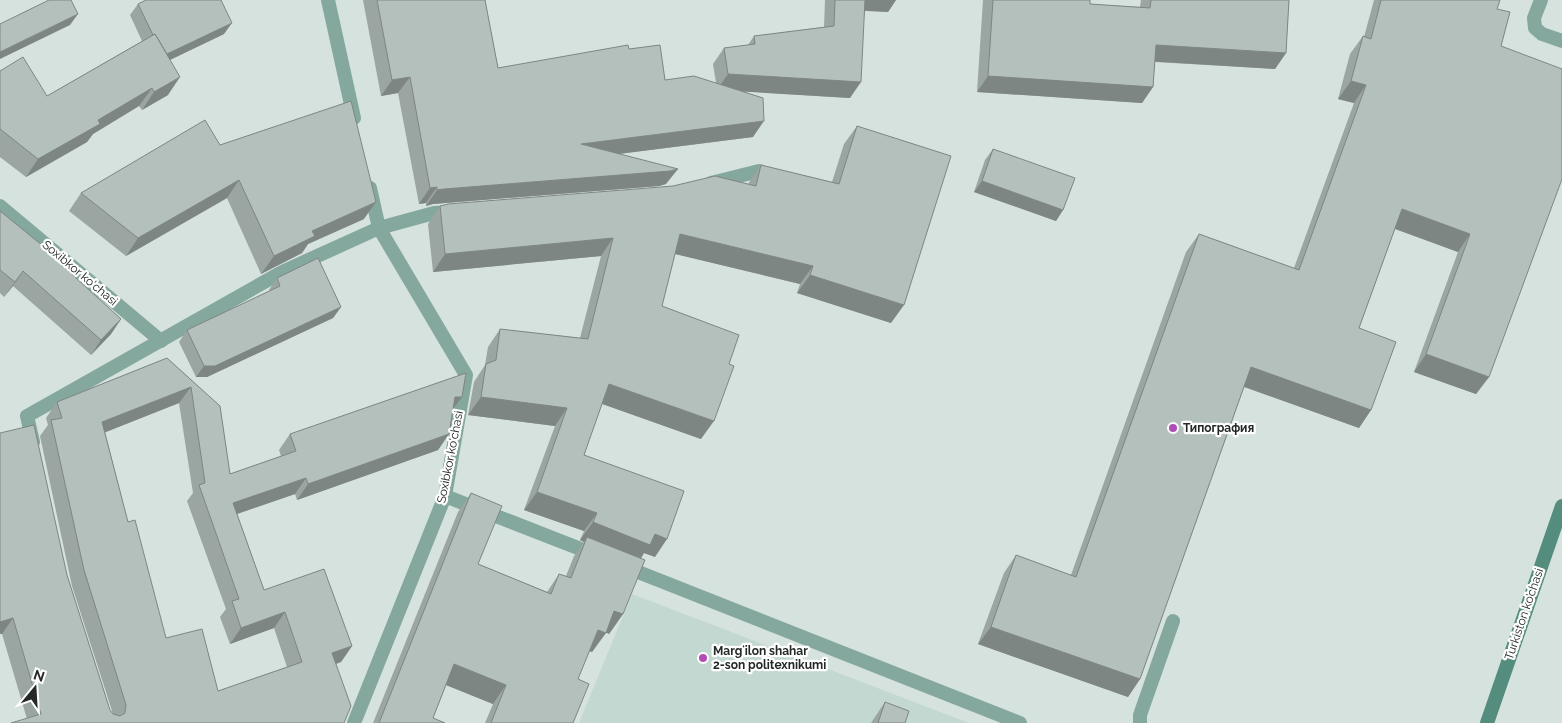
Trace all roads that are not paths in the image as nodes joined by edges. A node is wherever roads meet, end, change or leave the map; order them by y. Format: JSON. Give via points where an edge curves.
{"nodes":[{"id":1,"x":328,"y":0,"type":"edge"},
{"id":2,"x":1541,"y":0,"type":"edge"},
{"id":3,"x":1562,"y":41,"type":"edge"},
{"id":4,"x":358,"y":133,"type":"edge"},
{"id":5,"x":366,"y":171,"type":"edge"},
{"id":6,"x":759,"y":171,"type":"edge"},
{"id":7,"x":696,"y":186,"type":"edge"},
{"id":8,"x":0,"y":206,"type":"edge"},
{"id":9,"x":464,"y":211,"type":"edge"},
{"id":10,"x":379,"y":228,"type":"junction"},
{"id":11,"x":160,"y":341,"type":"junction"},
{"id":12,"x":35,"y":454,"type":"edge"},
{"id":13,"x":445,"y":496,"type":"junction"},
{"id":14,"x":1562,"y":506,"type":"edge"},
{"id":15,"x":1174,"y":621,"type":"dead end"},
{"id":16,"x":354,"y":723,"type":"edge"},
{"id":17,"x":1020,"y":723,"type":"edge"},
{"id":18,"x":1140,"y":723,"type":"edge"},
{"id":19,"x":1486,"y":723,"type":"edge"}],
"edges":[{"from":1,"to":4,"type":"street"},
{"from":2,"to":3,"type":"street","via":[[1534,18],[1535,28]]},
{"from":5,"to":10,"type":"street","name":"Soxibkor ko'chasi"},
{"from":6,"to":7,"type":"street"},
{"from":8,"to":11,"type":"street","name":"Soxibkor ko'chasi"},
{"from":9,"to":10,"type":"street","via":[[434,213]]},
{"from":10,"to":11,"type":"street","via":[[282,272]]},
{"from":10,"to":13,"type":"street","name":"Soxibkor ko'chasi","via":[[466,375]]},
{"from":11,"to":12,"type":"street","via":[[27,416]]},
{"from":13,"to":16,"type":"street","name":"Soxibkor ko'chasi"},
{"from":13,"to":17,"type":"street"},
{"from":14,"to":19,"type":"main road","name":"Turkiston ko’chasi"},
{"from":15,"to":18,"type":"street","via":[[1140,715]]}]}
